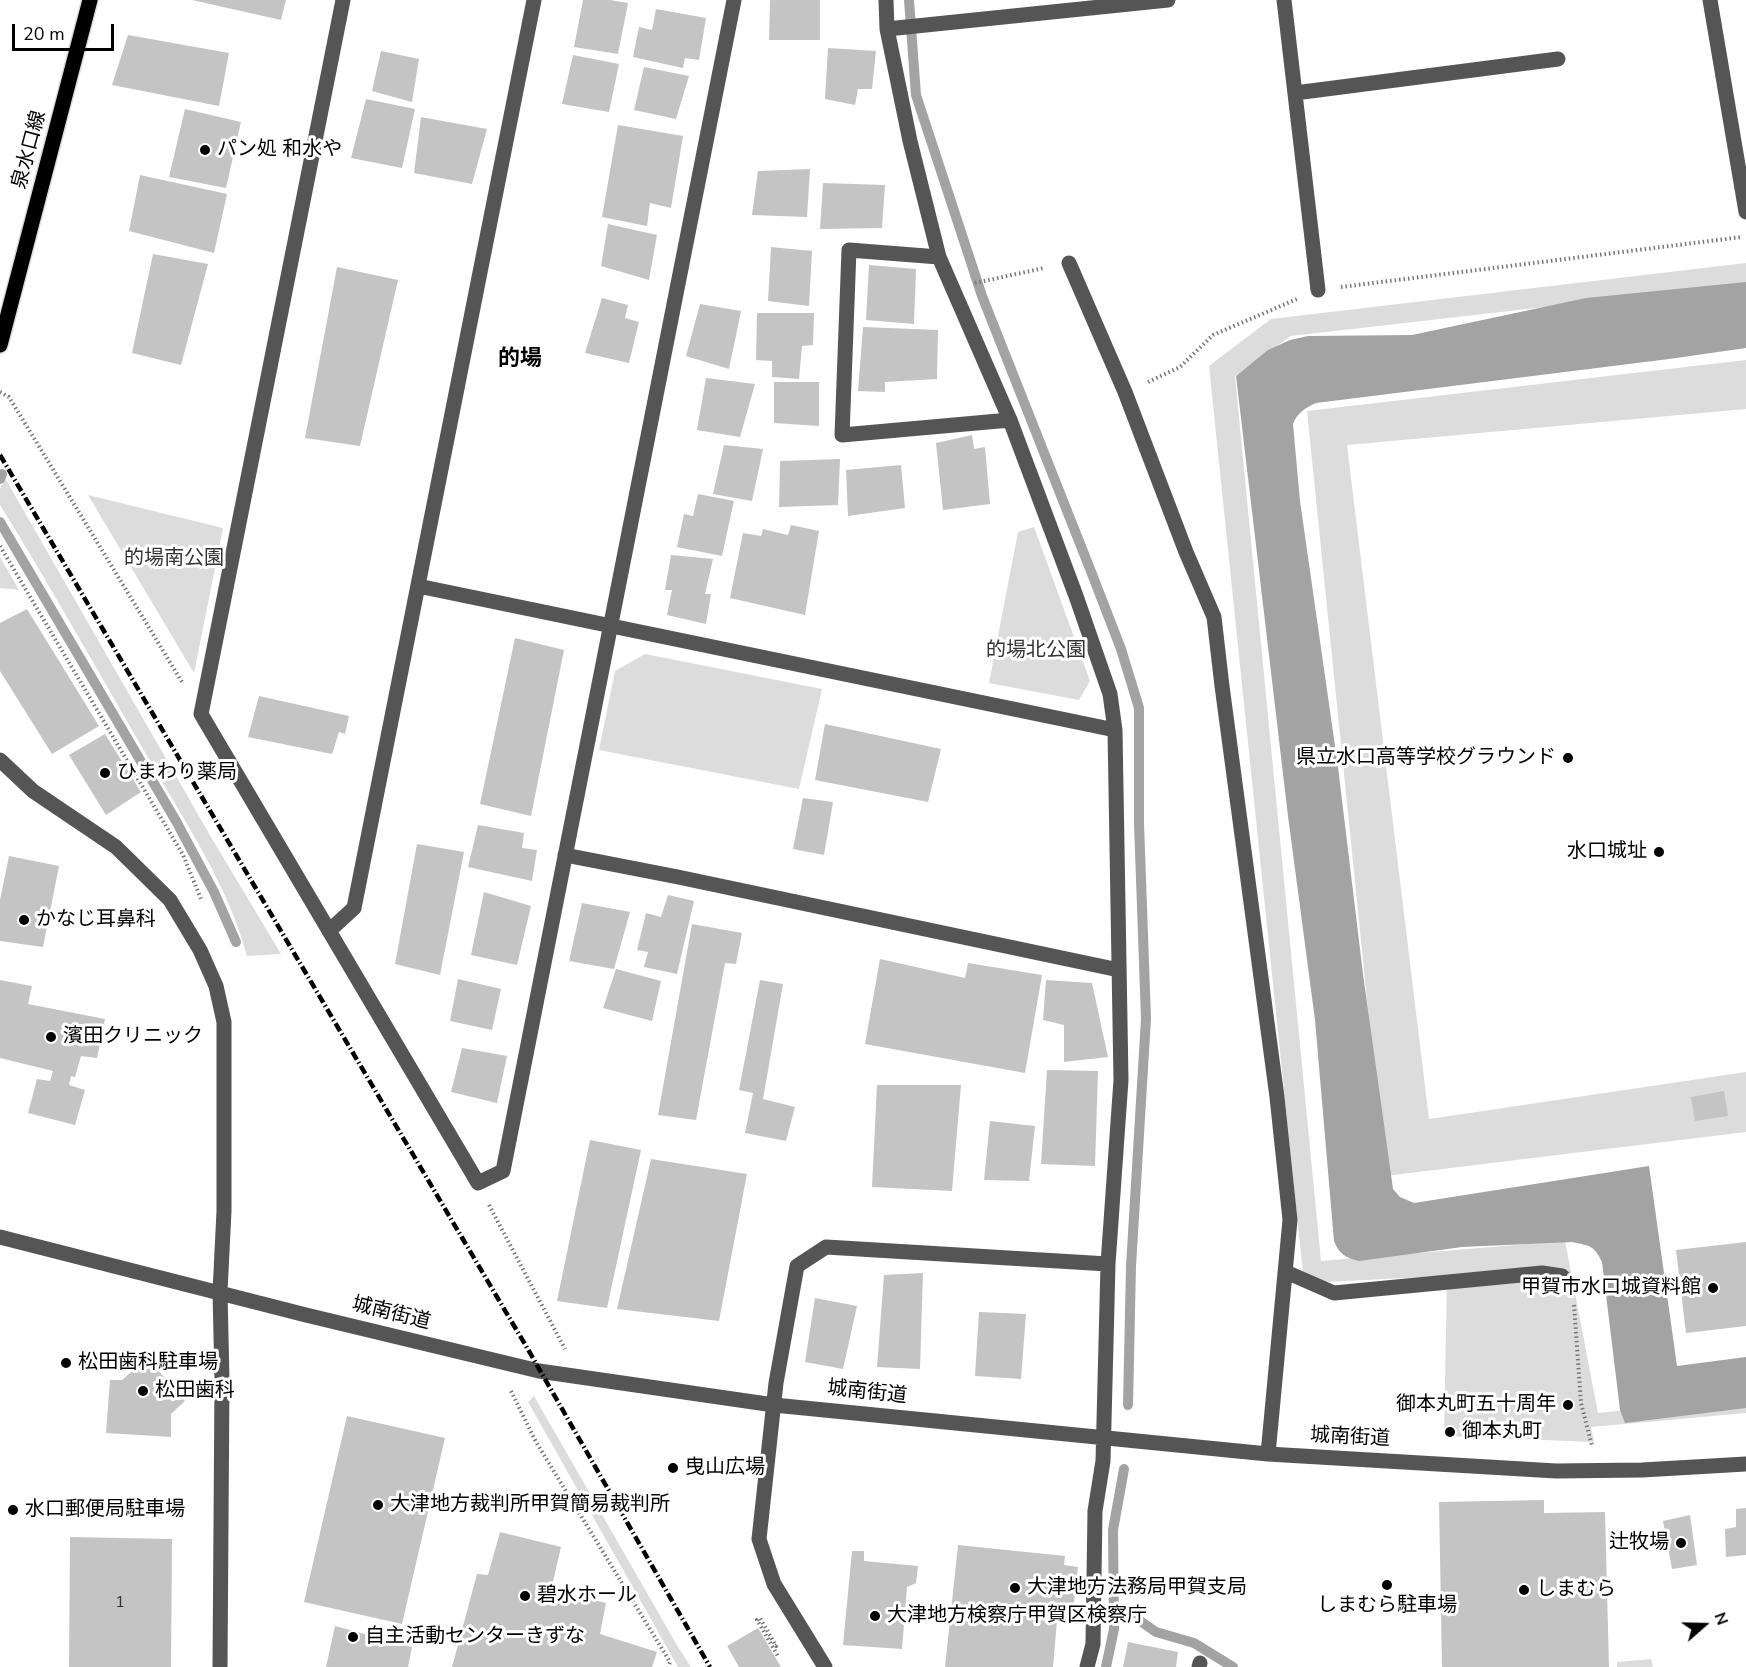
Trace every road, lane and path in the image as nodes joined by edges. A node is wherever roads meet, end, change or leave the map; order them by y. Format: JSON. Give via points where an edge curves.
{"nodes":[{"id":1,"x":90,"y":0,"type":"edge"},
{"id":2,"x":343,"y":0,"type":"edge"},
{"id":3,"x":534,"y":0,"type":"edge"},
{"id":4,"x":734,"y":0,"type":"edge"},
{"id":5,"x":886,"y":0,"type":"edge"},
{"id":6,"x":1168,"y":0,"type":"edge"},
{"id":7,"x":1284,"y":0,"type":"edge"},
{"id":8,"x":1710,"y":0,"type":"edge"},
{"id":9,"x":887,"y":29,"type":"junction"},
{"id":10,"x":1558,"y":59,"type":"dead end"},
{"id":11,"x":1295,"y":93,"type":"junction"},
{"id":12,"x":1739,"y":123,"type":"edge"},
{"id":13,"x":1746,"y":212,"type":"edge"},
{"id":14,"x":1746,"y":237,"type":"edge"},
{"id":15,"x":939,"y":257,"type":"junction"},
{"id":16,"x":1069,"y":263,"type":"joint"},
{"id":17,"x":951,"y":288,"type":"junction"},
{"id":18,"x":1318,"y":290,"type":"junction"},
{"id":19,"x":0,"y":345,"type":"edge"},
{"id":20,"x":0,"y":392,"type":"edge"},
{"id":21,"x":1125,"y":392,"type":"junction"},
{"id":22,"x":1010,"y":420,"type":"junction"},
{"id":23,"x":0,"y":546,"type":"edge"},
{"id":24,"x":418,"y":586,"type":"junction"},
{"id":25,"x":610,"y":626,"type":"junction"},
{"id":26,"x":201,"y":714,"type":"junction"},
{"id":27,"x":1115,"y":730,"type":"junction"},
{"id":28,"x":0,"y":760,"type":"edge"},
{"id":29,"x":565,"y":855,"type":"junction"},
{"id":30,"x":203,"y":904,"type":"dead end"},
{"id":31,"x":329,"y":931,"type":"junction"},
{"id":32,"x":1119,"y":970,"type":"junction"},
{"id":33,"x":478,"y":1183,"type":"junction"},
{"id":34,"x":0,"y":1237,"type":"edge"},
{"id":35,"x":1108,"y":1264,"type":"junction"},
{"id":36,"x":1286,"y":1272,"type":"junction"},
{"id":37,"x":1569,"y":1283,"type":"joint"},
{"id":38,"x":220,"y":1292,"type":"junction"},
{"id":39,"x":567,"y":1353,"type":"dead end"},
{"id":40,"x":509,"y":1387,"type":"dead end"},
{"id":41,"x":774,"y":1405,"type":"junction"},
{"id":42,"x":1104,"y":1439,"type":"junction"},
{"id":43,"x":1592,"y":1450,"type":"dead end"},
{"id":44,"x":1268,"y":1454,"type":"junction"},
{"id":45,"x":1746,"y":1464,"type":"edge"},
{"id":46,"x":777,"y":1645,"type":"dead end"},
{"id":47,"x":778,"y":1656,"type":"dead end"},
{"id":48,"x":220,"y":1667,"type":"edge"},
{"id":49,"x":668,"y":1667,"type":"edge"},
{"id":50,"x":825,"y":1667,"type":"edge"},
{"id":51,"x":1087,"y":1667,"type":"edge"}],
"edges":[{"from":1,"to":19,"type":"main road","name":"泉水口線"},
{"from":2,"to":26,"type":"street"},
{"from":3,"to":24,"type":"street"},
{"from":4,"to":25,"type":"street"},
{"from":5,"to":9,"type":"street"},
{"from":6,"to":9,"type":"street"},
{"from":7,"to":11,"type":"street"},
{"from":8,"to":12,"type":"street"},
{"from":9,"to":15,"type":"street"},
{"from":10,"to":11,"type":"street"},
{"from":11,"to":18,"type":"street"},
{"from":12,"to":13,"type":"street"},
{"from":14,"to":18,"type":"path"},
{"from":15,"to":17,"type":"street"},
{"from":15,"to":22,"type":"street","via":[[849,250],[842,435]]},
{"from":16,"to":17,"type":"path"},
{"from":16,"to":21,"type":"street"},
{"from":17,"to":22,"type":"street"},
{"from":18,"to":21,"type":"path","via":[[1213,335],[1180,367]]},
{"from":20,"to":26,"type":"path","via":[[9,397]]},
{"from":21,"to":36,"type":"street","via":[[1214,617],[1277,1097],[1290,1220]]},
{"from":22,"to":27,"type":"street","via":[[1110,694]]},
{"from":23,"to":30,"type":"path","via":[[183,855]]},
{"from":24,"to":25,"type":"street"},
{"from":24,"to":31,"type":"street","via":[[354,908]]},
{"from":25,"to":27,"type":"street"},
{"from":25,"to":29,"type":"street"},
{"from":26,"to":31,"type":"street"},
{"from":27,"to":32,"type":"street"},
{"from":28,"to":38,"type":"street","via":[[33,791],[116,847],[170,900],[216,986],[224,1022],[225,1211]]},
{"from":29,"to":32,"type":"street"},
{"from":29,"to":33,"type":"street","via":[[503,1171]]},
{"from":31,"to":33,"type":"street"},
{"from":32,"to":35,"type":"street","via":[[1120,1080]]},
{"from":33,"to":39,"type":"path"},
{"from":34,"to":38,"type":"street","name":"城南街道"},
{"from":35,"to":41,"type":"street","via":[[826,1247],[797,1266]]},
{"from":35,"to":42,"type":"street"},
{"from":36,"to":37,"type":"street","via":[[1334,1293],[1542,1273],[1562,1276]]},
{"from":36,"to":44,"type":"street"},
{"from":37,"to":43,"type":"path","via":[[1581,1403]]},
{"from":38,"to":41,"type":"street","name":"城南街道","via":[[539,1371]]},
{"from":38,"to":48,"type":"street"},
{"from":40,"to":49,"type":"path","via":[[536,1442],[669,1662]]},
{"from":41,"to":42,"type":"street","name":"城南街道"},
{"from":41,"to":50,"type":"street","via":[[759,1539],[774,1584]]},
{"from":42,"to":44,"type":"street","name":"城南街道"},
{"from":42,"to":51,"type":"street","via":[[1095,1511],[1093,1644]]},
{"from":44,"to":45,"type":"street","name":"城南街道","via":[[1556,1470]]},
{"from":46,"to":47,"type":"path","via":[[760,1618],[757,1620]]}]}
